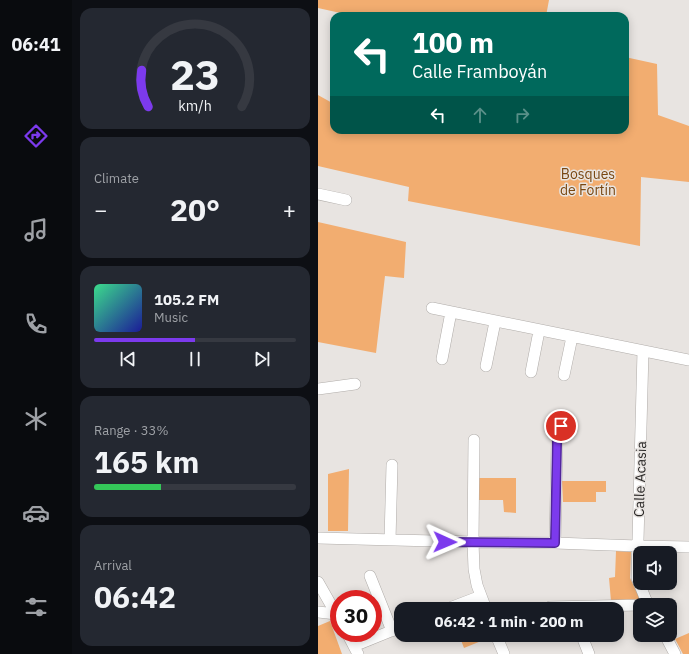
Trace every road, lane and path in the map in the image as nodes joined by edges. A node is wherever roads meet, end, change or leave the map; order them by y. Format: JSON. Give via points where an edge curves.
{"nodes":[{"id":1,"x":318,"y":194,"type":"edge"},
{"id":2,"x":346,"y":200,"type":"dead end"},
{"id":3,"x":432,"y":308,"type":"dead end"},
{"id":4,"x":451,"y":312,"type":"junction"},
{"id":5,"x":495,"y":322,"type":"junction"},
{"id":6,"x":539,"y":331,"type":"junction"},
{"id":7,"x":572,"y":337,"type":"junction"},
{"id":8,"x":643,"y":351,"type":"junction"},
{"id":9,"x":442,"y":359,"type":"dead end"},
{"id":10,"x":689,"y":360,"type":"edge"},
{"id":11,"x":486,"y":366,"type":"dead end"},
{"id":12,"x":531,"y":372,"type":"dead end"},
{"id":13,"x":564,"y":375,"type":"dead end"},
{"id":14,"x":355,"y":384,"type":"dead end"},
{"id":15,"x":318,"y":389,"type":"edge"},
{"id":16,"x":561,"y":426,"type":"dead end"},
{"id":17,"x":474,"y":440,"type":"dead end"},
{"id":18,"x":392,"y":465,"type":"dead end"},
{"id":19,"x":318,"y":538,"type":"edge"},
{"id":20,"x":390,"y":540,"type":"junction"},
{"id":21,"x":473,"y":542,"type":"junction"},
{"id":22,"x":555,"y":543,"type":"junction"},
{"id":23,"x":638,"y":546,"type":"joint"},
{"id":24,"x":677,"y":547,"type":"edge"},
{"id":25,"x":689,"y":547,"type":"edge"},
{"id":26,"x":370,"y":576,"type":"dead end"},
{"id":27,"x":318,"y":582,"type":"edge"},
{"id":28,"x":481,"y":596,"type":"junction"},
{"id":29,"x":465,"y":602,"type":"edge"},
{"id":30,"x":483,"y":602,"type":"edge"},
{"id":31,"x":330,"y":603,"type":"edge"},
{"id":32,"x":318,"y":612,"type":"edge"},
{"id":33,"x":330,"y":615,"type":"edge"},
{"id":34,"x":394,"y":623,"type":"edge"},
{"id":35,"x":394,"y":631,"type":"edge"},
{"id":36,"x":499,"y":642,"type":"edge"},
{"id":37,"x":584,"y":642,"type":"edge"},
{"id":38,"x":669,"y":642,"type":"edge"},
{"id":39,"x":356,"y":650,"type":"edge"},
{"id":40,"x":504,"y":654,"type":"edge"},
{"id":41,"x":589,"y":654,"type":"edge"},
{"id":42,"x":675,"y":654,"type":"edge"}],
"edges":[{"from":1,"to":2,"type":"street"},
{"from":3,"to":4,"type":"street"},
{"from":4,"to":5,"type":"street"},
{"from":4,"to":9,"type":"street"},
{"from":5,"to":6,"type":"street"},
{"from":5,"to":11,"type":"street"},
{"from":6,"to":7,"type":"street"},
{"from":6,"to":12,"type":"street"},
{"from":7,"to":8,"type":"street"},
{"from":7,"to":13,"type":"street"},
{"from":8,"to":10,"type":"street"},
{"from":8,"to":23,"type":"street","name":"Calle Acasia"},
{"from":14,"to":15,"type":"street"},
{"from":16,"to":22,"type":"street","via":[[557,442]]},
{"from":17,"to":21,"type":"street"},
{"from":18,"to":20,"type":"street"},
{"from":19,"to":20,"type":"street"},
{"from":20,"to":21,"type":"street"},
{"from":21,"to":22,"type":"street"},
{"from":21,"to":28,"type":"street","via":[[475,576]]},
{"from":22,"to":23,"type":"street"},
{"from":24,"to":25,"type":"street"},
{"from":26,"to":34,"type":"street"},
{"from":27,"to":31,"type":"street"},
{"from":28,"to":29,"type":"street"},
{"from":28,"to":30,"type":"street"},
{"from":32,"to":33,"type":"street"},
{"from":35,"to":39,"type":"street"},
{"from":36,"to":40,"type":"street"},
{"from":37,"to":41,"type":"street"},
{"from":38,"to":42,"type":"street"}]}
